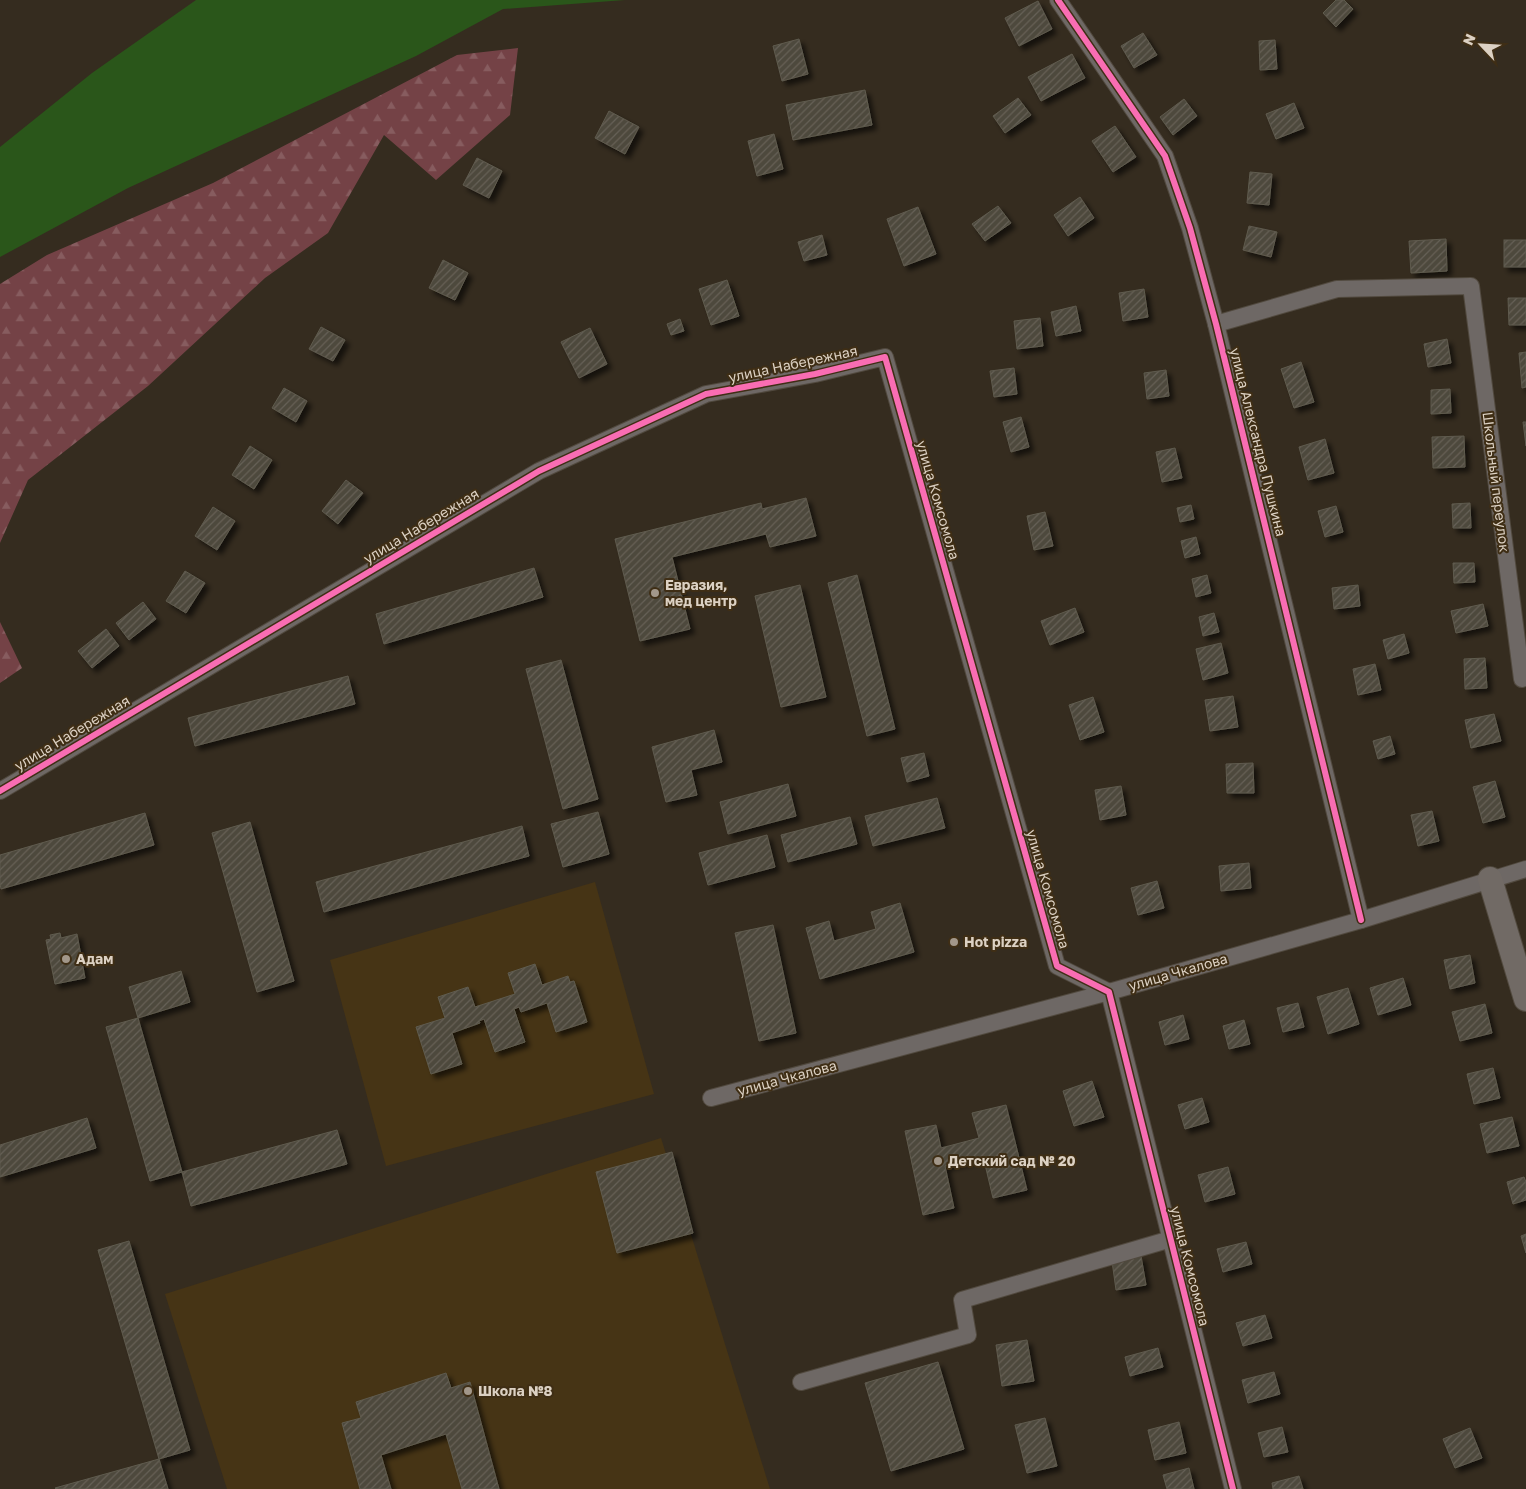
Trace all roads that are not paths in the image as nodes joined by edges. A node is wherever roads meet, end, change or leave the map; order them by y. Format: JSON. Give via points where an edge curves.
{"nodes":[{"id":1,"x":1058,"y":0,"type":"edge"},
{"id":2,"x":1216,"y":324,"type":"junction"},
{"id":3,"x":885,"y":357,"type":"joint"},
{"id":4,"x":1522,"y":678,"type":"dead end"},
{"id":5,"x":0,"y":791,"type":"edge"},
{"id":6,"x":1526,"y":869,"type":"edge"},
{"id":7,"x":1490,"y":879,"type":"junction"},
{"id":8,"x":1361,"y":920,"type":"junction"},
{"id":9,"x":1109,"y":992,"type":"junction"},
{"id":10,"x":1526,"y":999,"type":"edge"},
{"id":11,"x":711,"y":1098,"type":"dead end"},
{"id":12,"x":1171,"y":1239,"type":"junction"},
{"id":13,"x":801,"y":1382,"type":"dead end"},
{"id":14,"x":1233,"y":1489,"type":"edge"}],
"edges":[{"from":1,"to":2,"type":"street","name":"улица Александра Пушкина","via":[[1165,156],[1190,228]]},
{"from":2,"to":4,"type":"street","name":"Школьный переулок","via":[[1337,288],[1471,286]]},
{"from":2,"to":8,"type":"street","name":"улица Александра Пушкина"},
{"from":3,"to":5,"type":"street","name":"улица Набережная","via":[[706,394],[539,471]]},
{"from":3,"to":9,"type":"street","name":"улица Комсомола","via":[[1057,966]]},
{"from":6,"to":7,"type":"street","name":"улица Чкалова"},
{"from":7,"to":8,"type":"street","name":"улица Чкалова"},
{"from":7,"to":10,"type":"street"},
{"from":8,"to":9,"type":"street","name":"улица Чкалова"},
{"from":9,"to":11,"type":"street","name":"улица Чкалова"},
{"from":9,"to":12,"type":"street","name":"улица Комсомола"},
{"from":12,"to":13,"type":"street","via":[[962,1300],[968,1335]]},
{"from":12,"to":14,"type":"street","name":"улица Комсомола"}]}
